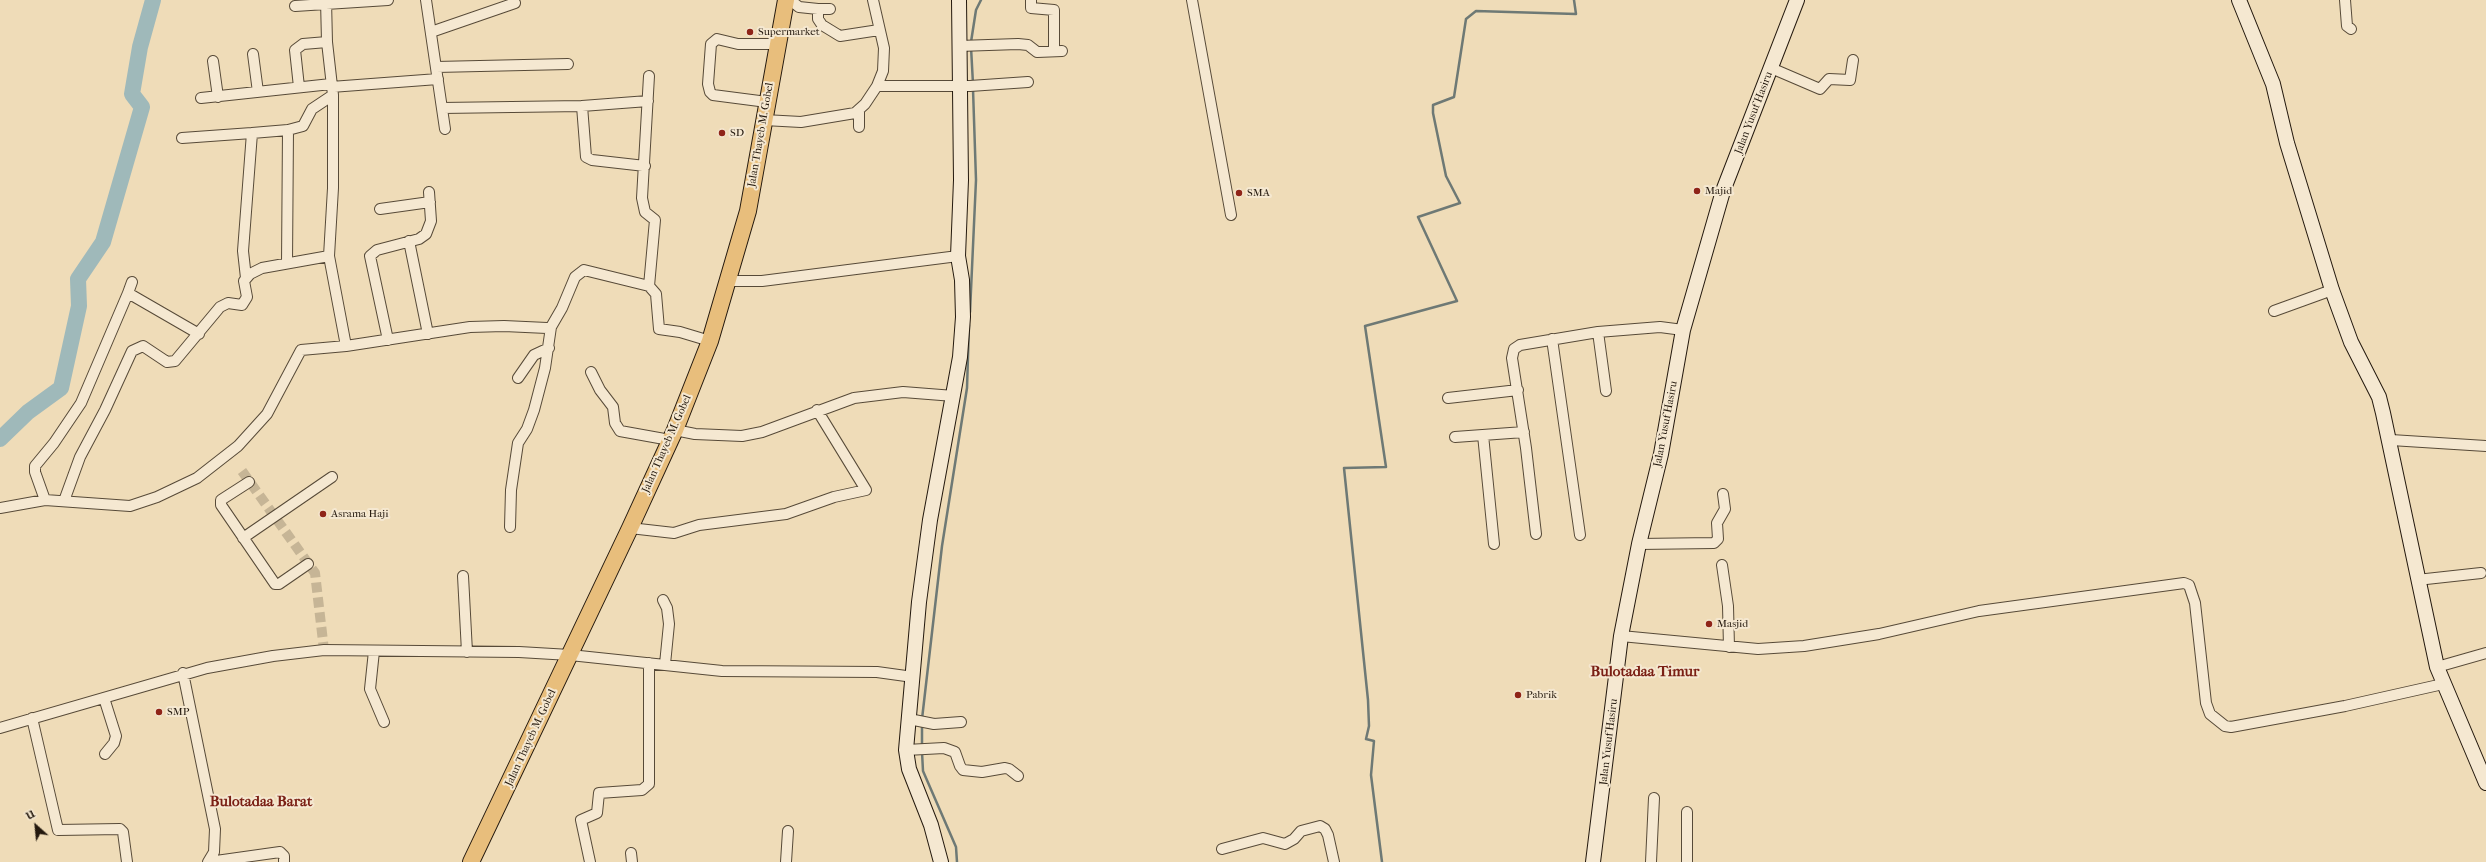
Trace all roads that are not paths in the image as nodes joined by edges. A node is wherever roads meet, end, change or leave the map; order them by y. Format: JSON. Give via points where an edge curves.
{"nodes":[{"id":1,"x":388,"y":0,"type":"edge"},
{"id":2,"x":426,"y":0,"type":"edge"},
{"id":3,"x":873,"y":0,"type":"edge"},
{"id":4,"x":960,"y":0,"type":"edge"},
{"id":5,"x":1031,"y":0,"type":"edge"},
{"id":6,"x":1192,"y":0,"type":"edge"},
{"id":7,"x":1798,"y":0,"type":"edge"},
{"id":8,"x":2240,"y":0,"type":"edge"},
{"id":9,"x":2345,"y":0,"type":"edge"},
{"id":10,"x":786,"y":1,"type":"edge"},
{"id":11,"x":326,"y":2,"type":"edge"},
{"id":12,"x":515,"y":3,"type":"dead end"},
{"id":13,"x":294,"y":6,"type":"dead end"},
{"id":14,"x":818,"y":9,"type":"junction"},
{"id":15,"x":830,"y":9,"type":"dead end"},
{"id":16,"x":2350,"y":29,"type":"dead end"},
{"id":17,"x":880,"y":30,"type":"junction"},
{"id":18,"x":431,"y":32,"type":"junction"},
{"id":19,"x":327,"y":42,"type":"junction"},
{"id":20,"x":776,"y":44,"type":"junction"},
{"id":21,"x":968,"y":46,"type":"junction"},
{"id":22,"x":253,"y":54,"type":"dead end"},
{"id":23,"x":1853,"y":60,"type":"dead end"},
{"id":24,"x":212,"y":61,"type":"dead end"},
{"id":25,"x":568,"y":64,"type":"dead end"},
{"id":26,"x":436,"y":67,"type":"junction"},
{"id":27,"x":1771,"y":68,"type":"junction"},
{"id":28,"x":649,"y":76,"type":"dead end"},
{"id":29,"x":438,"y":79,"type":"junction"},
{"id":30,"x":1028,"y":82,"type":"dead end"},
{"id":31,"x":969,"y":85,"type":"junction"},
{"id":32,"x":877,"y":86,"type":"junction"},
{"id":33,"x":299,"y":87,"type":"junction"},
{"id":34,"x":331,"y":89,"type":"junction"},
{"id":35,"x":258,"y":92,"type":"junction"},
{"id":36,"x":218,"y":97,"type":"junction"},
{"id":37,"x":201,"y":98,"type":"dead end"},
{"id":38,"x":648,"y":101,"type":"junction"},
{"id":39,"x":767,"y":102,"type":"junction"},
{"id":40,"x":582,"y":106,"type":"junction"},
{"id":41,"x":442,"y":108,"type":"junction"},
{"id":42,"x":859,"y":111,"type":"junction"},
{"id":43,"x":764,"y":120,"type":"junction"},
{"id":44,"x":859,"y":127,"type":"dead end"},
{"id":45,"x":445,"y":129,"type":"dead end"},
{"id":46,"x":288,"y":130,"type":"junction"},
{"id":47,"x":252,"y":133,"type":"junction"},
{"id":48,"x":182,"y":138,"type":"dead end"},
{"id":49,"x":645,"y":166,"type":"junction"},
{"id":50,"x":380,"y":209,"type":"dead end"},
{"id":51,"x":1231,"y":215,"type":"dead end"},
{"id":52,"x":409,"y":241,"type":"junction"},
{"id":53,"x":329,"y":256,"type":"junction"},
{"id":54,"x":958,"y":256,"type":"junction"},
{"id":55,"x":287,"y":263,"type":"junction"},
{"id":56,"x":246,"y":278,"type":"junction"},
{"id":57,"x":729,"y":281,"type":"junction"},
{"id":58,"x":132,"y":282,"type":"dead end"},
{"id":59,"x":649,"y":286,"type":"junction"},
{"id":60,"x":2332,"y":290,"type":"junction"},
{"id":61,"x":128,"y":293,"type":"junction"},
{"id":62,"x":2274,"y":311,"type":"dead end"},
{"id":63,"x":551,"y":327,"type":"junction"},
{"id":64,"x":1683,"y":330,"type":"junction"},
{"id":65,"x":1598,"y":332,"type":"junction"},
{"id":66,"x":199,"y":334,"type":"junction"},
{"id":67,"x":428,"y":334,"type":"junction"},
{"id":68,"x":1552,"y":339,"type":"junction"},
{"id":69,"x":388,"y":340,"type":"junction"},
{"id":70,"x":710,"y":341,"type":"junction"},
{"id":71,"x":346,"y":346,"type":"junction"},
{"id":72,"x":549,"y":348,"type":"junction"},
{"id":73,"x":591,"y":372,"type":"dead end"},
{"id":74,"x":518,"y":378,"type":"dead end"},
{"id":75,"x":1518,"y":390,"type":"junction"},
{"id":76,"x":1606,"y":391,"type":"dead end"},
{"id":77,"x":954,"y":396,"type":"junction"},
{"id":78,"x":1448,"y":398,"type":"dead end"},
{"id":79,"x":817,"y":410,"type":"junction"},
{"id":80,"x":1524,"y":432,"type":"junction"},
{"id":81,"x":673,"y":435,"type":"junction"},
{"id":82,"x":1483,"y":435,"type":"junction"},
{"id":83,"x":1455,"y":437,"type":"dead end"},
{"id":84,"x":2391,"y":440,"type":"junction"},
{"id":85,"x":2486,"y":446,"type":"edge"},
{"id":86,"x":332,"y":478,"type":"dead end"},
{"id":87,"x":249,"y":482,"type":"dead end"},
{"id":88,"x":1723,"y":494,"type":"dead end"},
{"id":89,"x":45,"y":500,"type":"junction"},
{"id":90,"x":64,"y":501,"type":"junction"},
{"id":91,"x":0,"y":508,"type":"edge"},
{"id":92,"x":510,"y":527,"type":"dead end"},
{"id":93,"x":630,"y":528,"type":"junction"},
{"id":94,"x":1536,"y":534,"type":"dead end"},
{"id":95,"x":1580,"y":535,"type":"dead end"},
{"id":96,"x":243,"y":538,"type":"junction"},
{"id":97,"x":1494,"y":544,"type":"dead end"},
{"id":98,"x":1639,"y":544,"type":"junction"},
{"id":99,"x":308,"y":564,"type":"dead end"},
{"id":100,"x":1722,"y":565,"type":"dead end"},
{"id":101,"x":2481,"y":573,"type":"dead end"},
{"id":102,"x":463,"y":576,"type":"dead end"},
{"id":103,"x":2417,"y":580,"type":"junction"},
{"id":104,"x":663,"y":600,"type":"dead end"},
{"id":105,"x":1621,"y":636,"type":"junction"},
{"id":106,"x":1729,"y":647,"type":"junction"},
{"id":107,"x":374,"y":651,"type":"junction"},
{"id":108,"x":466,"y":652,"type":"junction"},
{"id":109,"x":2486,"y":653,"type":"edge"},
{"id":110,"x":570,"y":655,"type":"junction"},
{"id":111,"x":649,"y":662,"type":"junction"},
{"id":112,"x":665,"y":664,"type":"junction"},
{"id":113,"x":2437,"y":667,"type":"junction"},
{"id":114,"x":183,"y":673,"type":"junction"},
{"id":115,"x":913,"y":677,"type":"junction"},
{"id":116,"x":2443,"y":684,"type":"junction"},
{"id":117,"x":104,"y":698,"type":"junction"},
{"id":118,"x":32,"y":718,"type":"junction"},
{"id":119,"x":917,"y":721,"type":"junction"},
{"id":120,"x":384,"y":722,"type":"dead end"},
{"id":121,"x":961,"y":722,"type":"dead end"},
{"id":122,"x":0,"y":728,"type":"edge"},
{"id":123,"x":917,"y":748,"type":"junction"},
{"id":124,"x":105,"y":754,"type":"dead end"},
{"id":125,"x":1018,"y":776,"type":"dead end"},
{"id":126,"x":2486,"y":783,"type":"edge"},
{"id":127,"x":1654,"y":798,"type":"dead end"},
{"id":128,"x":1687,"y":812,"type":"dead end"},
{"id":129,"x":788,"y":831,"type":"dead end"},
{"id":130,"x":1222,"y":849,"type":"dead end"},
{"id":131,"x":127,"y":862,"type":"edge"},
{"id":132,"x":208,"y":862,"type":"edge"},
{"id":133,"x":284,"y":862,"type":"edge"},
{"id":134,"x":471,"y":862,"type":"edge"},
{"id":135,"x":590,"y":862,"type":"edge"},
{"id":136,"x":786,"y":862,"type":"edge"},
{"id":137,"x":941,"y":862,"type":"edge"},
{"id":138,"x":1334,"y":862,"type":"edge"},
{"id":139,"x":1593,"y":862,"type":"edge"},
{"id":140,"x":1651,"y":862,"type":"edge"},
{"id":141,"x":1687,"y":862,"type":"edge"}],
"edges":[{"from":1,"to":11,"type":"street"},
{"from":2,"to":18,"type":"street"},
{"from":3,"to":17,"type":"street"},
{"from":4,"to":21,"type":"street"},
{"from":5,"to":21,"type":"street","via":[[1031,8],[1054,10],[1058,51],[1035,51],[1028,45],[1018,44]]},
{"from":6,"to":51,"type":"street","via":[[1212,98]]},
{"from":7,"to":27,"type":"street","name":"Jalan Yusuf Hasiru"},
{"from":8,"to":60,"type":"street","via":[[2273,84],[2289,150]]},
{"from":9,"to":16,"type":"street","via":[[2347,26]]},
{"from":10,"to":14,"type":"street","via":[[799,7]]},
{"from":10,"to":20,"type":"main road","name":"Jalan Thayeb M. Gobel"},
{"from":11,"to":13,"type":"street"},
{"from":11,"to":19,"type":"street"},
{"from":12,"to":18,"type":"street"},
{"from":14,"to":15,"type":"street"},
{"from":14,"to":17,"type":"street","via":[[818,19],[822,25],[840,36]]},
{"from":17,"to":32,"type":"street","via":[[884,48],[883,71]]},
{"from":18,"to":26,"type":"street"},
{"from":19,"to":33,"type":"street","via":[[303,44],[295,50]]},
{"from":19,"to":34,"type":"street"},
{"from":20,"to":39,"type":"main road","name":"Jalan Thayeb M. Gobel"},
{"from":20,"to":39,"type":"street","via":[[738,44],[717,39],[711,44],[708,84],[710,92],[713,95]]},
{"from":21,"to":31,"type":"street"},
{"from":22,"to":35,"type":"street"},
{"from":23,"to":27,"type":"street","via":[[1850,80],[1829,79],[1820,89]]},
{"from":24,"to":36,"type":"street"},
{"from":25,"to":26,"type":"street"},
{"from":26,"to":29,"type":"street"},
{"from":27,"to":64,"type":"street","name":"Jalan Yusuf Hasiru","via":[[1724,191]]},
{"from":28,"to":38,"type":"street"},
{"from":29,"to":34,"type":"street"},
{"from":29,"to":41,"type":"street"},
{"from":30,"to":31,"type":"street"},
{"from":31,"to":32,"type":"street"},
{"from":31,"to":54,"type":"street"},
{"from":32,"to":42,"type":"street"},
{"from":33,"to":34,"type":"street"},
{"from":33,"to":35,"type":"street"},
{"from":34,"to":46,"type":"street","via":[[312,109],[303,126]]},
{"from":34,"to":53,"type":"street","via":[[333,188]]},
{"from":35,"to":36,"type":"street"},
{"from":36,"to":37,"type":"street"},
{"from":38,"to":40,"type":"street"},
{"from":38,"to":49,"type":"street"},
{"from":39,"to":43,"type":"main road","name":"Jalan Thayeb M. Gobel"},
{"from":40,"to":41,"type":"street"},
{"from":40,"to":49,"type":"street","via":[[586,157],[592,160]]},
{"from":41,"to":45,"type":"street"},
{"from":42,"to":43,"type":"street","via":[[801,122]]},
{"from":42,"to":44,"type":"street"},
{"from":43,"to":57,"type":"main road","name":"Jalan Thayeb M. Gobel","via":[[748,211]]},
{"from":46,"to":47,"type":"street"},
{"from":46,"to":55,"type":"street"},
{"from":47,"to":48,"type":"street"},
{"from":47,"to":56,"type":"street","via":[[243,251]]},
{"from":49,"to":59,"type":"street","via":[[642,205],[645,212],[655,220]]},
{"from":50,"to":52,"type":"street","via":[[429,197],[432,221],[428,230],[422,237]]},
{"from":52,"to":67,"type":"street"},
{"from":52,"to":69,"type":"street","via":[[377,250],[370,256]]},
{"from":53,"to":55,"type":"street"},
{"from":53,"to":71,"type":"street"},
{"from":54,"to":57,"type":"street","via":[[762,281]]},
{"from":54,"to":77,"type":"street","via":[[962,280],[963,317]]},
{"from":55,"to":56,"type":"street","via":[[254,271]]},
{"from":56,"to":66,"type":"street","via":[[247,297],[242,305],[224,305]]},
{"from":57,"to":70,"type":"main road","name":"Jalan Thayeb M. Gobel"},
{"from":58,"to":61,"type":"street"},
{"from":59,"to":63,"type":"street","via":[[582,270],[575,276]]},
{"from":59,"to":70,"type":"street","via":[[656,294],[659,329]]},
{"from":60,"to":62,"type":"street"},
{"from":60,"to":84,"type":"street","via":[[2352,342],[2378,397]]},
{"from":61,"to":66,"type":"street"},
{"from":61,"to":89,"type":"street","via":[[80,403],[54,443],[35,466]]},
{"from":63,"to":67,"type":"street","via":[[470,327]]},
{"from":63,"to":72,"type":"street"},
{"from":64,"to":65,"type":"street","via":[[1660,327]]},
{"from":64,"to":98,"type":"street","name":"Jalan Yusuf Hasiru","via":[[1663,446]]},
{"from":65,"to":68,"type":"street"},
{"from":65,"to":76,"type":"street"},
{"from":66,"to":90,"type":"street","via":[[173,362],[167,362],[143,346],[132,351],[80,457]]},
{"from":67,"to":69,"type":"street"},
{"from":68,"to":75,"type":"street","via":[[1520,345],[1514,349],[1512,358]]},
{"from":68,"to":95,"type":"street"},
{"from":69,"to":71,"type":"street"},
{"from":70,"to":81,"type":"main road","name":"Jalan Thayeb M. Gobel"},
{"from":71,"to":90,"type":"street","via":[[299,352],[267,414],[238,446],[197,478],[158,497],[130,506]]},
{"from":72,"to":74,"type":"street","via":[[538,351]]},
{"from":72,"to":92,"type":"street","via":[[534,410],[518,443],[510,490]]},
{"from":73,"to":81,"type":"street","via":[[613,407],[615,423],[620,431]]},
{"from":75,"to":78,"type":"street"},
{"from":75,"to":80,"type":"street"},
{"from":77,"to":79,"type":"street","via":[[890,393],[854,398]]},
{"from":77,"to":115,"type":"street","via":[[930,520]]},
{"from":79,"to":81,"type":"street","via":[[762,432],[742,436]]},
{"from":79,"to":93,"type":"street","via":[[866,490],[786,514],[699,525],[674,533]]},
{"from":80,"to":82,"type":"street"},
{"from":80,"to":94,"type":"street"},
{"from":81,"to":93,"type":"main road","name":"Jalan Thayeb M. Gobel"},
{"from":82,"to":83,"type":"street"},
{"from":82,"to":97,"type":"street"},
{"from":84,"to":85,"type":"street"},
{"from":84,"to":103,"type":"street"},
{"from":86,"to":96,"type":"street"},
{"from":87,"to":96,"type":"street","via":[[220,502]]},
{"from":88,"to":98,"type":"street","via":[[1725,509],[1717,523],[1718,539],[1714,543]]},
{"from":89,"to":90,"type":"street"},
{"from":89,"to":91,"type":"street"},
{"from":93,"to":110,"type":"main road","name":"Jalan Thayeb M. Gobel"},
{"from":96,"to":99,"type":"street","via":[[275,584],[279,584]]},
{"from":98,"to":105,"type":"street","name":"Jalan Yusuf Hasiru"},
{"from":100,"to":106,"type":"street","via":[[1728,606]]},
{"from":101,"to":103,"type":"street"},
{"from":102,"to":108,"type":"street"},
{"from":103,"to":113,"type":"street"},
{"from":104,"to":112,"type":"street","via":[[669,624]]},
{"from":105,"to":106,"type":"street"},
{"from":105,"to":139,"type":"street","name":"Jalan Yusuf Hasiru"},
{"from":106,"to":116,"type":"street","via":[[1766,649],[1836,642],[1979,611],[2184,583],[2189,585],[2194,603],[2206,703],[2210,714],[2225,726],[2345,706]]},
{"from":107,"to":108,"type":"street"},
{"from":107,"to":114,"type":"street","via":[[297,652],[226,663]]},
{"from":107,"to":120,"type":"street","via":[[370,689]]},
{"from":108,"to":110,"type":"street"},
{"from":109,"to":113,"type":"street"},
{"from":110,"to":111,"type":"street"},
{"from":110,"to":134,"type":"main road","name":"Jalan Thayeb M. Gobel"},
{"from":111,"to":112,"type":"street"},
{"from":111,"to":135,"type":"street","via":[[648,788],[599,792],[597,813],[581,820]]},
{"from":112,"to":115,"type":"street","via":[[735,672],[877,672]]},
{"from":113,"to":116,"type":"street"},
{"from":114,"to":117,"type":"street"},
{"from":114,"to":132,"type":"street","via":[[215,829],[214,852]]},
{"from":115,"to":119,"type":"street"},
{"from":116,"to":126,"type":"street"},
{"from":117,"to":118,"type":"street"},
{"from":117,"to":124,"type":"street","via":[[116,736]]},
{"from":118,"to":122,"type":"street"},
{"from":118,"to":131,"type":"street","via":[[58,830],[120,829],[123,832]]},
{"from":119,"to":121,"type":"street"},
{"from":119,"to":123,"type":"street"},
{"from":123,"to":125,"type":"street","via":[[952,750],[964,770],[982,772],[1005,768]]},
{"from":123,"to":137,"type":"street","via":[[909,769],[931,825]]},
{"from":127,"to":140,"type":"street"},
{"from":128,"to":141,"type":"street"},
{"from":129,"to":136,"type":"street"},
{"from":130,"to":138,"type":"street","via":[[1263,838],[1285,844],[1301,831],[1320,826],[1328,835]]},
{"from":132,"to":133,"type":"street","via":[[273,852],[283,854]]}]}
